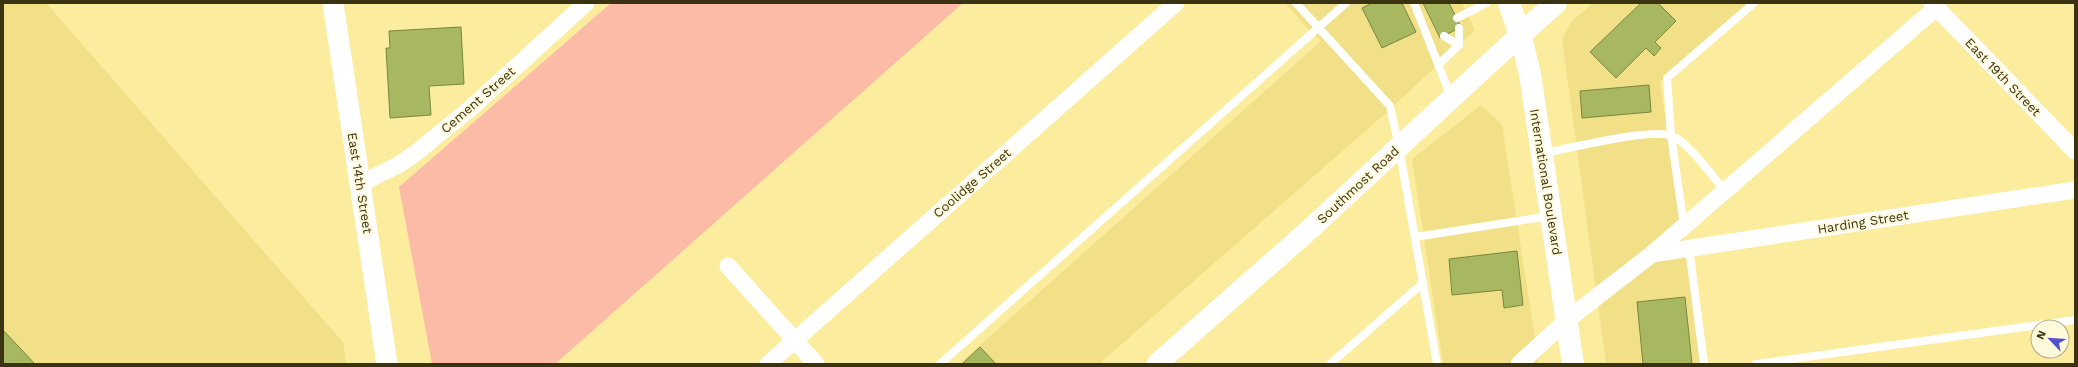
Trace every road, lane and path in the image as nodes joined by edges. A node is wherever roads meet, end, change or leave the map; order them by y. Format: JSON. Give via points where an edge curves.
{"nodes":[{"id":1,"x":333,"y":3,"type":"edge"},
{"id":2,"x":586,"y":3,"type":"edge"},
{"id":3,"x":1176,"y":3,"type":"edge"},
{"id":4,"x":1296,"y":3,"type":"edge"},
{"id":5,"x":1346,"y":3,"type":"edge"},
{"id":6,"x":1414,"y":3,"type":"edge"},
{"id":7,"x":1487,"y":3,"type":"edge"},
{"id":8,"x":1510,"y":3,"type":"edge"},
{"id":9,"x":1556,"y":3,"type":"edge"},
{"id":10,"x":1754,"y":3,"type":"edge"},
{"id":11,"x":1934,"y":5,"type":"edge"},
{"id":12,"x":1457,"y":18,"type":"dead end"},
{"id":13,"x":1319,"y":28,"type":"junction"},
{"id":14,"x":1459,"y":28,"type":"dead end"},
{"id":15,"x":1520,"y":35,"type":"junction"},
{"id":16,"x":1444,"y":36,"type":"dead end"},
{"id":17,"x":1458,"y":45,"type":"junction"},
{"id":18,"x":1439,"y":64,"type":"junction"},
{"id":19,"x":1452,"y":98,"type":"junction"},
{"id":20,"x":1671,"y":135,"type":"junction"},
{"id":21,"x":1399,"y":147,"type":"junction"},
{"id":22,"x":2075,"y":151,"type":"edge"},
{"id":23,"x":1542,"y":154,"type":"junction"},
{"id":24,"x":360,"y":184,"type":"junction"},
{"id":25,"x":2075,"y":190,"type":"edge"},
{"id":26,"x":1725,"y":191,"type":"junction"},
{"id":27,"x":1552,"y":215,"type":"junction"},
{"id":28,"x":1684,"y":226,"type":"junction"},
{"id":29,"x":1415,"y":237,"type":"junction"},
{"id":30,"x":1689,"y":248,"type":"junction"},
{"id":31,"x":1652,"y":254,"type":"junction"},
{"id":32,"x":728,"y":266,"type":"dead end"},
{"id":33,"x":1423,"y":283,"type":"junction"},
{"id":34,"x":1567,"y":320,"type":"junction"},
{"id":35,"x":2075,"y":320,"type":"edge"},
{"id":36,"x":795,"y":340,"type":"junction"},
{"id":37,"x":387,"y":364,"type":"edge"},
{"id":38,"x":768,"y":364,"type":"edge"},
{"id":39,"x":816,"y":364,"type":"edge"},
{"id":40,"x":940,"y":364,"type":"edge"},
{"id":41,"x":1156,"y":364,"type":"edge"},
{"id":42,"x":1330,"y":364,"type":"edge"},
{"id":43,"x":1437,"y":364,"type":"edge"},
{"id":44,"x":1519,"y":364,"type":"edge"},
{"id":45,"x":1574,"y":364,"type":"edge"},
{"id":46,"x":1704,"y":364,"type":"edge"},
{"id":47,"x":1756,"y":364,"type":"edge"}],
"edges":[{"from":1,"to":24,"type":"street","name":"East 14th Street"},
{"from":2,"to":24,"type":"street","name":"Cement Street","via":[[472,107],[417,152],[400,164]]},
{"from":3,"to":36,"type":"street","name":"Coolidge Street"},
{"from":4,"to":13,"type":"lane"},
{"from":5,"to":13,"type":"lane"},
{"from":6,"to":18,"type":"lane"},
{"from":7,"to":12,"type":"lane"},
{"from":8,"to":15,"type":"main road","name":"International Boulevard"},
{"from":9,"to":15,"type":"main road","name":"Southmost Road"},
{"from":10,"to":20,"type":"lane","via":[[1667,78]]},
{"from":11,"to":22,"type":"street","name":"East 19th Street"},
{"from":11,"to":26,"type":"street","name":"Harding Street"},
{"from":13,"to":21,"type":"lane","via":[[1390,106]]},
{"from":13,"to":40,"type":"lane"},
{"from":14,"to":17,"type":"lane"},
{"from":15,"to":19,"type":"street","name":"Southmost Road"},
{"from":15,"to":23,"type":"main road","name":"International Boulevard","via":[[1530,74]]},
{"from":16,"to":17,"type":"lane"},
{"from":17,"to":18,"type":"lane"},
{"from":18,"to":19,"type":"lane"},
{"from":19,"to":21,"type":"street","name":"Southmost Road"},
{"from":20,"to":23,"type":"lane","via":[[1647,134]]},
{"from":20,"to":26,"type":"lane","via":[[1681,141]]},
{"from":20,"to":28,"type":"lane"},
{"from":21,"to":29,"type":"lane"},
{"from":21,"to":41,"type":"street","name":"Southmost Road"},
{"from":23,"to":27,"type":"main road","name":"International Boulevard"},
{"from":24,"to":37,"type":"street","name":"East 14th Street"},
{"from":25,"to":30,"type":"street","name":"Harding Street"},
{"from":26,"to":28,"type":"street","name":"Harding Street"},
{"from":27,"to":29,"type":"lane"},
{"from":27,"to":34,"type":"main road","name":"International Boulevard"},
{"from":28,"to":31,"type":"street","name":"Harding Street"},
{"from":29,"to":33,"type":"lane"},
{"from":30,"to":31,"type":"street","name":"Harding Street"},
{"from":30,"to":46,"type":"lane"},
{"from":31,"to":34,"type":"street","name":"Harding Street"},
{"from":32,"to":36,"type":"street"},
{"from":33,"to":42,"type":"lane"},
{"from":33,"to":43,"type":"lane"},
{"from":34,"to":44,"type":"street","name":"Harding Street"},
{"from":34,"to":45,"type":"main road","name":"International Boulevard"},
{"from":35,"to":47,"type":"lane"},
{"from":36,"to":38,"type":"street","name":"Coolidge Street"},
{"from":36,"to":39,"type":"street"}]}
